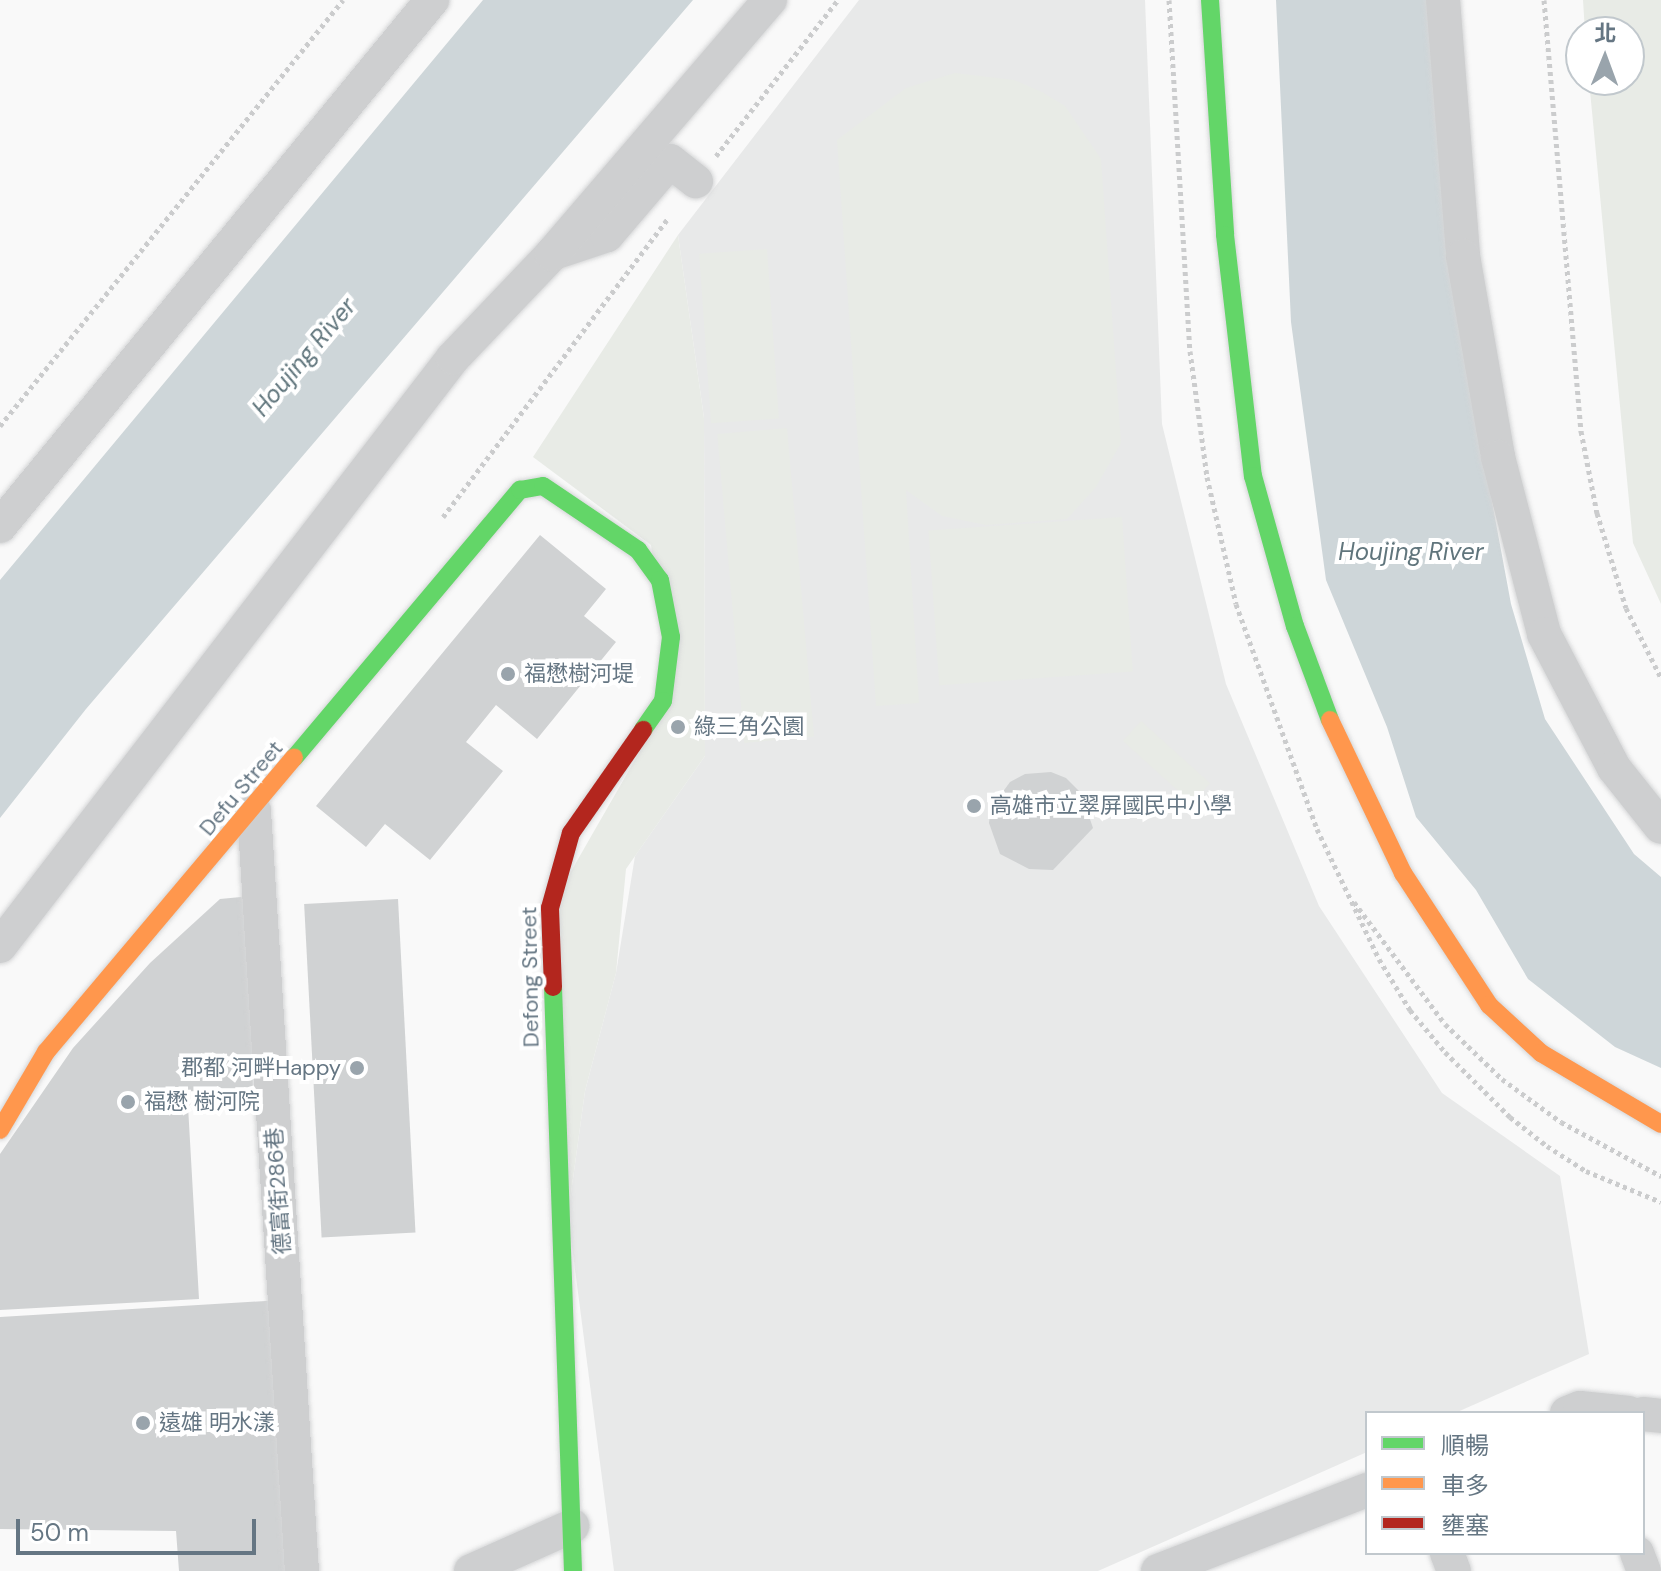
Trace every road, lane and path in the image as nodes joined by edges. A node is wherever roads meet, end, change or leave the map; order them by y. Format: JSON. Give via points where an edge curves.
{"nodes":[{"id":1,"x":343,"y":0,"type":"edge"},
{"id":2,"x":432,"y":0,"type":"edge"},
{"id":3,"x":770,"y":0,"type":"edge"},
{"id":4,"x":838,"y":0,"type":"edge"},
{"id":5,"x":1210,"y":0,"type":"edge"},
{"id":6,"x":1443,"y":0,"type":"edge"},
{"id":7,"x":1544,"y":0,"type":"edge"},
{"id":8,"x":696,"y":181,"type":"junction"},
{"id":9,"x":552,"y":254,"type":"junction"},
{"id":10,"x":0,"y":426,"type":"edge"},
{"id":11,"x":530,"y":485,"type":"joint"},
{"id":12,"x":441,"y":521,"type":"dead end"},
{"id":13,"x":0,"y":526,"type":"edge"},
{"id":14,"x":1661,"y":678,"type":"edge"},
{"id":15,"x":254,"y":811,"type":"junction"},
{"id":16,"x":1661,"y":827,"type":"edge"},
{"id":17,"x":0,"y":946,"type":"edge"},
{"id":18,"x":1661,"y":1124,"type":"edge"},
{"id":19,"x":0,"y":1130,"type":"edge"},
{"id":20,"x":1365,"y":1491,"type":"edge"},
{"id":21,"x":572,"y":1526,"type":"junction"},
{"id":22,"x":302,"y":1571,"type":"edge"},
{"id":23,"x":471,"y":1571,"type":"edge"},
{"id":24,"x":573,"y":1571,"type":"edge"},
{"id":25,"x":1158,"y":1571,"type":"edge"}],
"edges":[{"from":1,"to":10,"type":"path"},
{"from":2,"to":13,"type":"street"},
{"from":3,"to":9,"type":"street"},
{"from":4,"to":8,"type":"path"},
{"from":5,"to":18,"type":"street","via":[[1225,235],[1253,476],[1295,626],[1345,760],[1403,873],[1489,1005],[1541,1053]]},
{"from":6,"to":16,"type":"street","via":[[1463,256],[1498,457],[1544,634],[1614,768]]},
{"from":7,"to":14,"type":"path","via":[[1581,431],[1597,513],[1626,608]]},
{"from":8,"to":9,"type":"street","via":[[670,161],[607,235]]},
{"from":8,"to":12,"type":"path"},
{"from":9,"to":17,"type":"street","via":[[453,358]]},
{"from":11,"to":15,"type":"street","name":"Defu Street","via":[[520,490]]},
{"from":11,"to":21,"type":"street","name":"Defong Street","via":[[543,486],[638,550],[660,580],[671,637],[663,701],[571,833],[550,908]]},
{"from":15,"to":19,"type":"street","name":"Defu Street","via":[[46,1052]]},
{"from":15,"to":22,"type":"street","name":"德富街286巷"},
{"from":20,"to":25,"type":"street"},
{"from":21,"to":23,"type":"street"},
{"from":21,"to":24,"type":"street","name":"Defong Street"}]}
